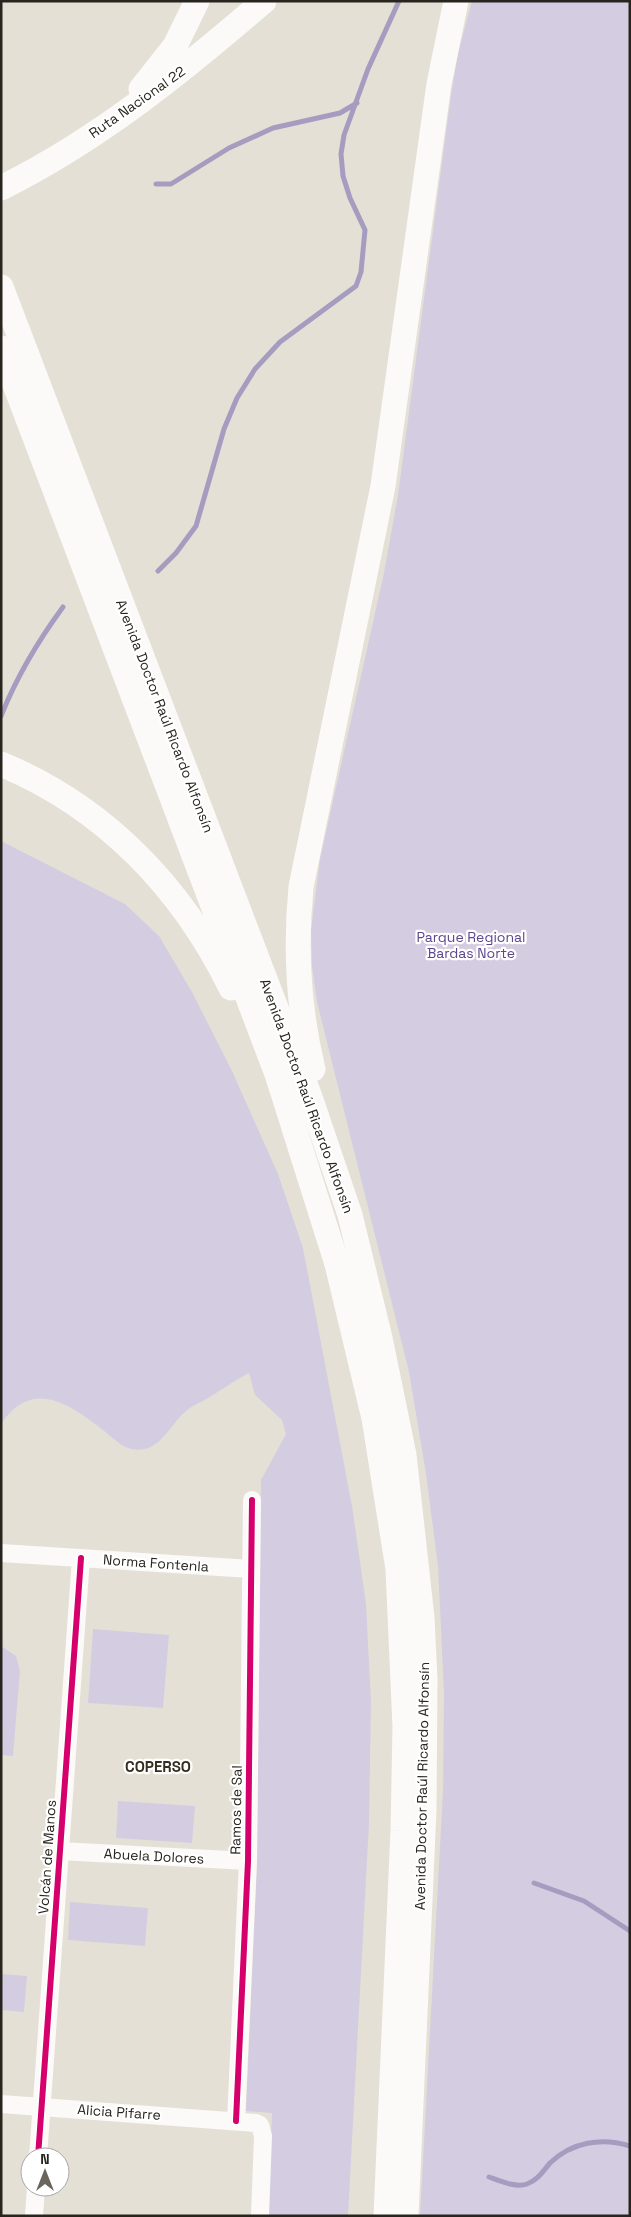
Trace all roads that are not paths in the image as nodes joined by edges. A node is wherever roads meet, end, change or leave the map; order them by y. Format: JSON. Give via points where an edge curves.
{"nodes":[{"id":1,"x":197,"y":1,"type":"edge"},
{"id":2,"x":264,"y":1,"type":"edge"},
{"id":3,"x":456,"y":1,"type":"edge"},
{"id":4,"x":110,"y":122,"type":"junction"},
{"id":5,"x":5,"y":186,"type":"edge"},
{"id":6,"x":1,"y":287,"type":"edge"},
{"id":7,"x":1,"y":348,"type":"edge"},
{"id":8,"x":1,"y":764,"type":"edge"},
{"id":9,"x":290,"y":1112,"type":"junction"},
{"id":10,"x":350,"y":1214,"type":"junction"},
{"id":11,"x":252,"y":1500,"type":"dead end"},
{"id":12,"x":1,"y":1552,"type":"edge"},
{"id":13,"x":81,"y":1558,"type":"junction"},
{"id":14,"x":251,"y":1569,"type":"junction"},
{"id":15,"x":60,"y":1851,"type":"junction"},
{"id":16,"x":248,"y":1861,"type":"junction"},
{"id":17,"x":1,"y":2104,"type":"edge"},
{"id":18,"x":42,"y":2107,"type":"junction"},
{"id":19,"x":236,"y":2121,"type":"junction"},
{"id":20,"x":39,"y":2147,"type":"edge"},
{"id":21,"x":35,"y":2197,"type":"edge"},
{"id":22,"x":34,"y":2216,"type":"edge"},
{"id":23,"x":260,"y":2216,"type":"edge"},
{"id":24,"x":386,"y":2216,"type":"edge"},
{"id":25,"x":406,"y":2216,"type":"edge"}],
"edges":[{"from":1,"to":4,"type":"highway","via":[[166,59]]},
{"from":2,"to":4,"type":"highway","name":"Ruta Nacional 22","via":[[191,64]]},
{"from":3,"to":10,"type":"highway","via":[[439,84],[384,486],[309,843],[297,925],[299,995],[305,1031]]},
{"from":4,"to":5,"type":"highway","name":"Ruta Nacional 22"},
{"from":6,"to":10,"type":"highway","name":"Avenida Doctor Raúl Ricardo Alfonsín","via":[[295,1056]]},
{"from":7,"to":9,"type":"highway","name":"Avenida Doctor Raúl Ricardo Alfonsín","via":[[242,978]]},
{"from":8,"to":9,"type":"highway","via":[[44,785],[99,820],[125,841],[166,885],[219,965]]},
{"from":9,"to":24,"type":"highway","name":"Avenida Doctor Raúl Ricardo Alfonsín","via":[[337,1264],[357,1342],[383,1466],[398,1569],[404,1675],[404,1798]]},
{"from":10,"to":25,"type":"highway","name":"Avenida Doctor Raúl Ricardo Alfonsín","via":[[404,1455],[423,1635],[424,1810]]},
{"from":11,"to":14,"type":"street","name":"Ramos de Sal"},
{"from":12,"to":13,"type":"street","name":"Norma Fontenla"},
{"from":13,"to":14,"type":"street","name":"Norma Fontenla"},
{"from":13,"to":15,"type":"street","name":"Volcán de Manos"},
{"from":14,"to":16,"type":"street","name":"Ramos de Sal"},
{"from":15,"to":16,"type":"street","name":"Abuela Dolores"},
{"from":15,"to":18,"type":"street","name":"Volcán de Manos"},
{"from":16,"to":19,"type":"street","name":"Ramos de Sal"},
{"from":17,"to":18,"type":"street","name":"Alicia Pifarre"},
{"from":18,"to":19,"type":"street","name":"Alicia Pifarre"},
{"from":18,"to":20,"type":"street","name":"Volcán de Manos"},
{"from":19,"to":23,"type":"street","via":[[256,2123],[263,2130]]},
{"from":21,"to":22,"type":"street"}]}
